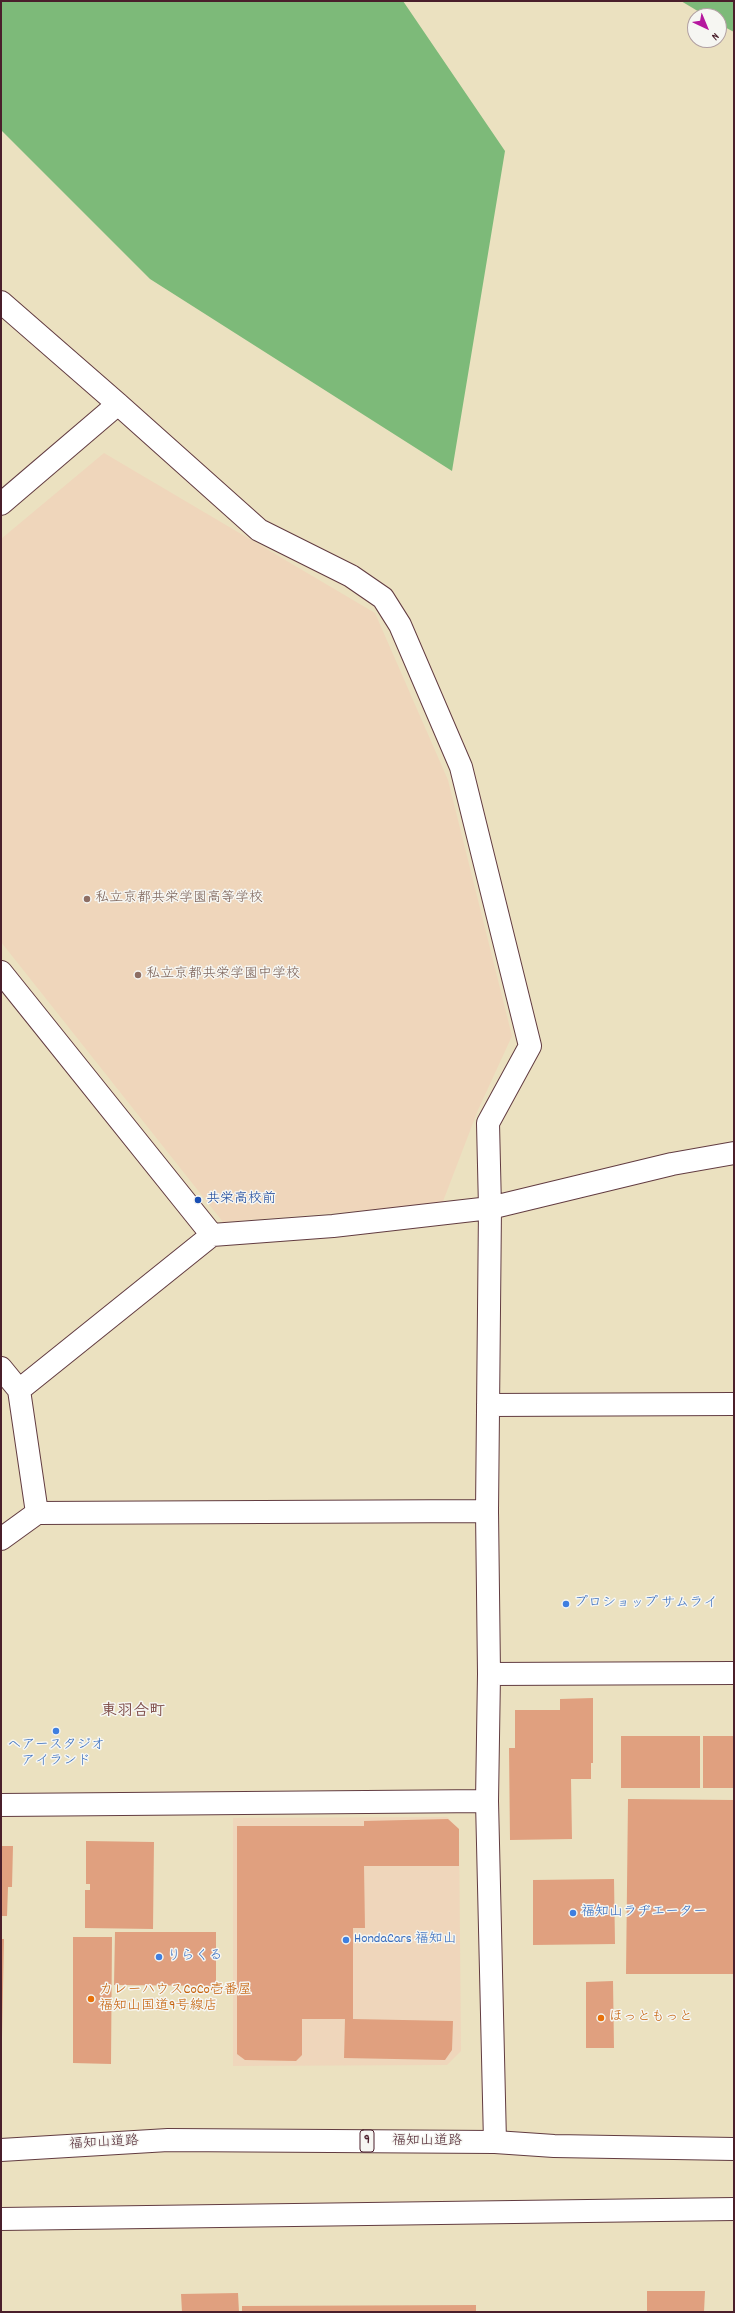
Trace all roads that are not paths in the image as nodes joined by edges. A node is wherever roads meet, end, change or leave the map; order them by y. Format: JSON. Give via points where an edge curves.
{"nodes":[{"id":1,"x":1,"y":302,"type":"edge"},
{"id":2,"x":118,"y":404,"type":"junction"},
{"id":3,"x":1,"y":504,"type":"edge"},
{"id":4,"x":1,"y":972,"type":"edge"},
{"id":5,"x":734,"y":1152,"type":"edge"},
{"id":6,"x":490,"y":1208,"type":"junction"},
{"id":7,"x":212,"y":1235,"type":"junction"},
{"id":8,"x":1,"y":1368,"type":"edge"},
{"id":9,"x":19,"y":1390,"type":"junction"},
{"id":10,"x":734,"y":1404,"type":"edge"},
{"id":11,"x":488,"y":1405,"type":"junction"},
{"id":12,"x":487,"y":1511,"type":"junction"},
{"id":13,"x":37,"y":1512,"type":"junction"},
{"id":14,"x":1,"y":1539,"type":"edge"},
{"id":15,"x":734,"y":1673,"type":"edge"},
{"id":16,"x":489,"y":1674,"type":"junction"},
{"id":17,"x":486,"y":1801,"type":"junction"},
{"id":18,"x":1,"y":1805,"type":"edge"},
{"id":19,"x":495,"y":2142,"type":"junction"},
{"id":20,"x":734,"y":2149,"type":"edge"},
{"id":21,"x":1,"y":2150,"type":"edge"},
{"id":22,"x":734,"y":2209,"type":"edge"},
{"id":23,"x":1,"y":2219,"type":"edge"}],
"edges":[{"from":1,"to":2,"type":"main road"},
{"from":2,"to":3,"type":"main road"},
{"from":2,"to":6,"type":"main road","via":[[259,530],[351,576],[383,598],[400,626],[461,767],[530,1046],[488,1123]]},
{"from":4,"to":7,"type":"main road"},
{"from":5,"to":6,"type":"main road","via":[[672,1164]]},
{"from":6,"to":7,"type":"main road","via":[[333,1226]]},
{"from":6,"to":11,"type":"main road"},
{"from":7,"to":9,"type":"main road"},
{"from":8,"to":9,"type":"main road"},
{"from":9,"to":13,"type":"main road"},
{"from":10,"to":11,"type":"main road"},
{"from":11,"to":12,"type":"main road"},
{"from":12,"to":13,"type":"main road"},
{"from":12,"to":16,"type":"main road"},
{"from":13,"to":14,"type":"main road"},
{"from":15,"to":16,"type":"main road"},
{"from":16,"to":17,"type":"main road"},
{"from":17,"to":18,"type":"main road"},
{"from":17,"to":19,"type":"main road"},
{"from":19,"to":20,"type":"main road","name":"福知山道路","number":"9","via":[[554,2146]]},
{"from":19,"to":21,"type":"main road","name":"福知山道路","number":"9","via":[[168,2140]]},
{"from":22,"to":23,"type":"main road"}]}
